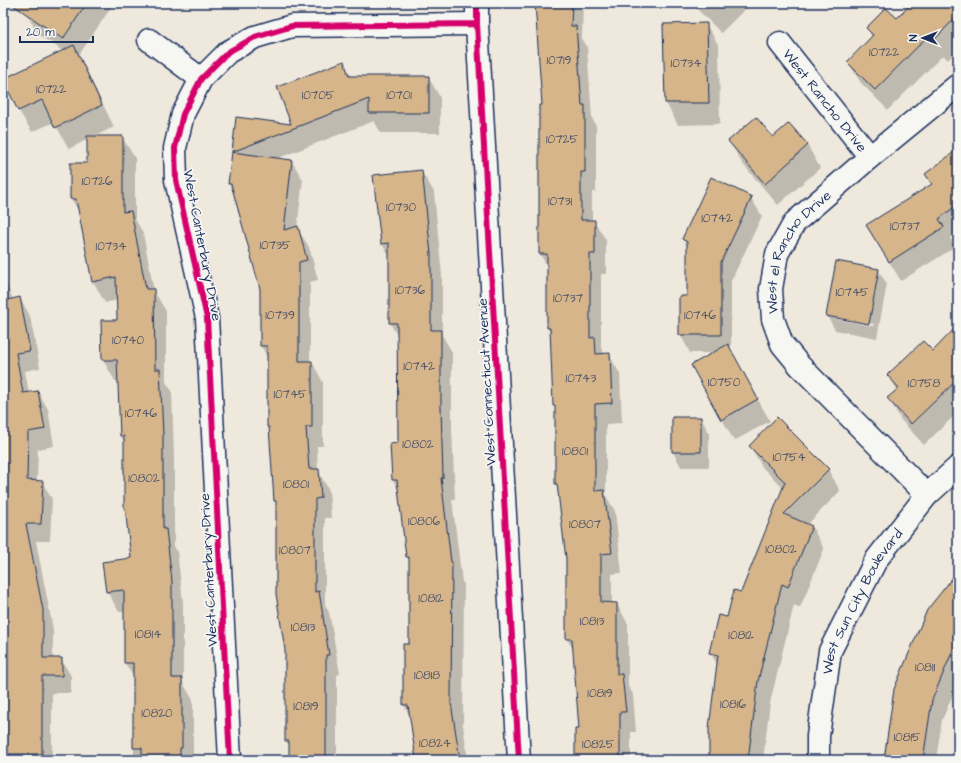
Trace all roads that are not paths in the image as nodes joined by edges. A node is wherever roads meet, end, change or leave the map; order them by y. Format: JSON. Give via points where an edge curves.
{"nodes":[{"id":1,"x":477,"y":13,"type":"edge"},
{"id":2,"x":149,"y":40,"type":"dead end"},
{"id":3,"x":780,"y":43,"type":"dead end"},
{"id":4,"x":201,"y":79,"type":"junction"},
{"id":5,"x":958,"y":85,"type":"edge"},
{"id":6,"x":870,"y":156,"type":"junction"},
{"id":7,"x":958,"y":467,"type":"edge"},
{"id":8,"x":927,"y":495,"type":"junction"},
{"id":9,"x":230,"y":760,"type":"edge"},
{"id":10,"x":519,"y":760,"type":"edge"},
{"id":11,"x":818,"y":760,"type":"edge"}],
"edges":[{"from":1,"to":4,"type":"street","name":"West Canterbury Drive","via":[[292,26],[255,37],[228,52]]},
{"from":1,"to":10,"type":"street","name":"West Connecticut Avenue"},
{"from":2,"to":4,"type":"street"},
{"from":3,"to":6,"type":"street","name":"West Rancho Drive"},
{"from":4,"to":9,"type":"street","name":"West Canterbury Drive","via":[[183,114],[175,148],[176,180],[207,318]]},
{"from":5,"to":6,"type":"street","name":"West el Rancho Drive"},
{"from":6,"to":8,"type":"street","name":"West el Rancho Drive","via":[[795,222],[777,254],[771,289],[773,319],[782,344],[800,366]]},
{"from":7,"to":8,"type":"street","name":"West Sun City Boulevard"},
{"from":8,"to":11,"type":"street","name":"West Sun City Boulevard","via":[[876,560],[830,651],[818,736]]}]}
